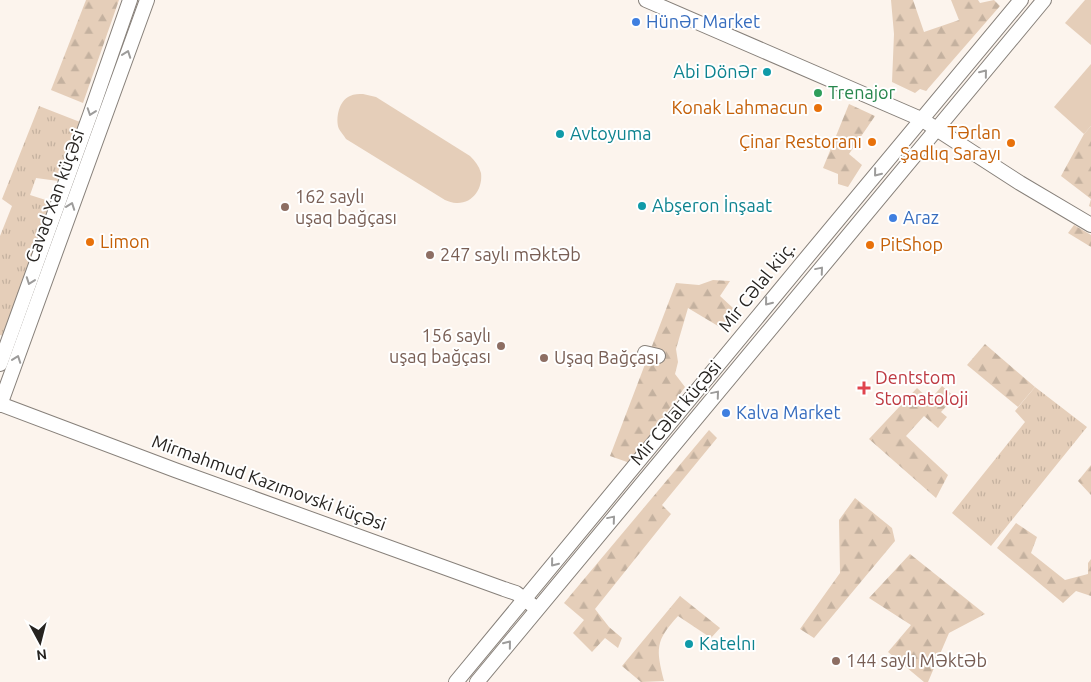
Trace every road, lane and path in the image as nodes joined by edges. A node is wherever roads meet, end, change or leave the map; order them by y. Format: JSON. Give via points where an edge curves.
{"nodes":[{"id":1,"x":130,"y":0,"type":"edge"},
{"id":2,"x":147,"y":0,"type":"edge"},
{"id":3,"x":646,"y":0,"type":"edge"},
{"id":4,"x":1021,"y":0,"type":"edge"},
{"id":5,"x":1044,"y":0,"type":"edge"},
{"id":6,"x":921,"y":119,"type":"junction"},
{"id":7,"x":936,"y":129,"type":"junction"},
{"id":8,"x":1091,"y":225,"type":"edge"},
{"id":9,"x":0,"y":364,"type":"edge"},
{"id":10,"x":0,"y":404,"type":"edge"},
{"id":11,"x":525,"y":599,"type":"junction"},
{"id":12,"x":538,"y":609,"type":"junction"},
{"id":13,"x":456,"y":682,"type":"edge"},
{"id":14,"x":477,"y":682,"type":"edge"}],
"edges":[{"from":1,"to":9,"type":"street","name":"Cavad Xan küçəsi","one_way":true},
{"from":10,"to":2,"type":"street","name":"Cavad Xan küçəsi","one_way":true},
{"from":3,"to":6,"type":"street"},
{"from":4,"to":6,"type":"street","name":"Mir Cəlal küç."},
{"from":7,"to":5,"type":"street","one_way":true},
{"from":6,"to":7,"type":"street"},
{"from":6,"to":11,"type":"street","name":"Mir Cəlal küç.","one_way":true},
{"from":7,"to":8,"type":"street"},
{"from":12,"to":7,"type":"street","name":"Mir Cəlal küçəsi","one_way":true},
{"from":10,"to":11,"type":"street","name":"Mirmahmud Kazımovski küçəsi"},
{"from":11,"to":12,"type":"street","name":"Mirmahmud Kazımovski küçəsi"},
{"from":11,"to":13,"type":"street"},
{"from":14,"to":12,"type":"street","name":"Mir Cəlal küçəsi","one_way":true}]}
